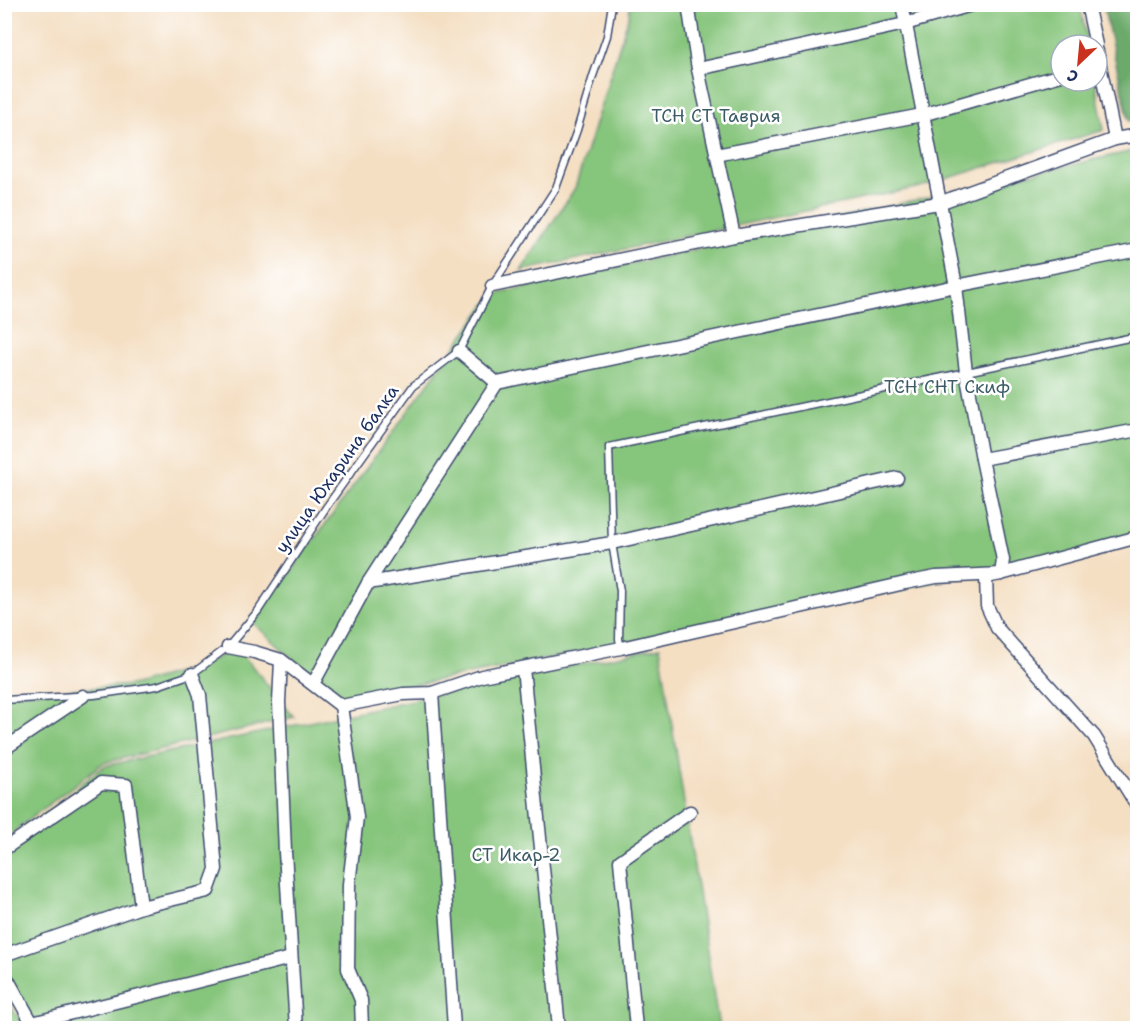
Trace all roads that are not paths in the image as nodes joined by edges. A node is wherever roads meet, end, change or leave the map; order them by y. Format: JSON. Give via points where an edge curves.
{"nodes":[{"id":1,"x":612,"y":4,"type":"edge"},
{"id":2,"x":688,"y":4,"type":"edge"},
{"id":3,"x":902,"y":4,"type":"edge"},
{"id":4,"x":975,"y":4,"type":"edge"},
{"id":5,"x":1087,"y":4,"type":"edge"},
{"id":6,"x":905,"y":24,"type":"junction"},
{"id":7,"x":1093,"y":33,"type":"edge"},
{"id":8,"x":698,"y":69,"type":"junction"},
{"id":9,"x":1049,"y":78,"type":"edge"},
{"id":10,"x":1105,"y":93,"type":"edge"},
{"id":11,"x":922,"y":115,"type":"junction"},
{"id":12,"x":1137,"y":135,"type":"edge"},
{"id":13,"x":1115,"y":139,"type":"junction"},
{"id":14,"x":716,"y":155,"type":"junction"},
{"id":15,"x":939,"y":203,"type":"junction"},
{"id":16,"x":734,"y":236,"type":"junction"},
{"id":17,"x":1137,"y":250,"type":"edge"},
{"id":18,"x":492,"y":285,"type":"junction"},
{"id":19,"x":956,"y":286,"type":"junction"},
{"id":20,"x":1137,"y":336,"type":"edge"},
{"id":21,"x":459,"y":351,"type":"junction"},
{"id":22,"x":966,"y":372,"type":"junction"},
{"id":23,"x":496,"y":383,"type":"junction"},
{"id":24,"x":1137,"y":430,"type":"edge"},
{"id":25,"x":982,"y":459,"type":"junction"},
{"id":26,"x":897,"y":478,"type":"dead end"},
{"id":27,"x":1137,"y":537,"type":"edge"},
{"id":28,"x":612,"y":543,"type":"junction"},
{"id":29,"x":1001,"y":574,"type":"junction"},
{"id":30,"x":368,"y":583,"type":"junction"},
{"id":31,"x":228,"y":647,"type":"junction"},
{"id":32,"x":621,"y":648,"type":"junction"},
{"id":33,"x":281,"y":660,"type":"junction"},
{"id":34,"x":524,"y":668,"type":"junction"},
{"id":35,"x":192,"y":674,"type":"junction"},
{"id":36,"x":313,"y":684,"type":"junction"},
{"id":37,"x":432,"y":693,"type":"junction"},
{"id":38,"x":82,"y":696,"type":"junction"},
{"id":39,"x":4,"y":700,"type":"edge"},
{"id":40,"x":341,"y":706,"type":"junction"},
{"id":41,"x":4,"y":749,"type":"edge"},
{"id":42,"x":1137,"y":807,"type":"edge"},
{"id":43,"x":690,"y":812,"type":"dead end"},
{"id":44,"x":4,"y":849,"type":"edge"},
{"id":45,"x":141,"y":907,"type":"junction"},
{"id":46,"x":4,"y":956,"type":"edge"},
{"id":47,"x":291,"y":958,"type":"junction"},
{"id":48,"x":4,"y":973,"type":"edge"},
{"id":49,"x":33,"y":1026,"type":"edge"},
{"id":50,"x":296,"y":1029,"type":"edge"},
{"id":51,"x":362,"y":1029,"type":"edge"},
{"id":52,"x":454,"y":1029,"type":"edge"},
{"id":53,"x":559,"y":1029,"type":"edge"},
{"id":54,"x":636,"y":1029,"type":"edge"}],
"edges":[{"from":1,"to":18,"type":"lane","name":"улица Юхарина балка","via":[[607,36],[556,188]]},
{"from":2,"to":8,"type":"street"},
{"from":3,"to":6,"type":"street"},
{"from":4,"to":6,"type":"street"},
{"from":5,"to":7,"type":"street"},
{"from":6,"to":8,"type":"street"},
{"from":6,"to":11,"type":"street"},
{"from":8,"to":14,"type":"street"},
{"from":9,"to":11,"type":"street"},
{"from":10,"to":13,"type":"street"},
{"from":11,"to":14,"type":"street"},
{"from":11,"to":15,"type":"street"},
{"from":12,"to":13,"type":"street"},
{"from":13,"to":15,"type":"street"},
{"from":14,"to":16,"type":"street"},
{"from":15,"to":16,"type":"street"},
{"from":15,"to":19,"type":"street"},
{"from":16,"to":18,"type":"street"},
{"from":17,"to":19,"type":"street"},
{"from":18,"to":21,"type":"lane","name":"улица Юхарина балка"},
{"from":19,"to":22,"type":"street"},
{"from":19,"to":23,"type":"street"},
{"from":20,"to":22,"type":"lane"},
{"from":21,"to":23,"type":"street"},
{"from":21,"to":31,"type":"lane","name":"улица Юхарина балка","via":[[413,386],[258,611]]},
{"from":22,"to":25,"type":"street"},
{"from":22,"to":28,"type":"lane","via":[[609,447]]},
{"from":23,"to":30,"type":"street"},
{"from":24,"to":25,"type":"street"},
{"from":25,"to":29,"type":"street","via":[[1003,560]]},
{"from":26,"to":28,"type":"street"},
{"from":27,"to":29,"type":"street"},
{"from":28,"to":30,"type":"street"},
{"from":28,"to":32,"type":"lane","via":[[620,591]]},
{"from":29,"to":32,"type":"street","via":[[936,577],[905,583]]},
{"from":29,"to":42,"type":"street","via":[[986,577],[987,606],[997,628],[1094,736]]},
{"from":30,"to":36,"type":"street"},
{"from":31,"to":33,"type":"street"},
{"from":31,"to":35,"type":"lane","name":"улица Юхарина балка"},
{"from":32,"to":34,"type":"street"},
{"from":33,"to":36,"type":"street"},
{"from":33,"to":47,"type":"street","via":[[279,702]]},
{"from":34,"to":37,"type":"street","via":[[482,676]]},
{"from":34,"to":53,"type":"street"},
{"from":35,"to":38,"type":"lane","name":"улица Юхарина балка","via":[[157,686]]},
{"from":35,"to":45,"type":"street","via":[[200,695],[216,869],[208,891]]},
{"from":36,"to":40,"type":"street"},
{"from":37,"to":40,"type":"street","via":[[403,694]]},
{"from":37,"to":52,"type":"street"},
{"from":38,"to":39,"type":"lane","name":"улица Юхарина балка"},
{"from":38,"to":41,"type":"street"},
{"from":40,"to":51,"type":"street","via":[[357,817],[349,884],[348,969],[361,1000]]},
{"from":43,"to":54,"type":"street","via":[[620,861]]},
{"from":44,"to":45,"type":"street","via":[[101,783],[126,784]]},
{"from":45,"to":46,"type":"street"},
{"from":47,"to":49,"type":"street"},
{"from":47,"to":50,"type":"street"},
{"from":48,"to":49,"type":"street"}]}
